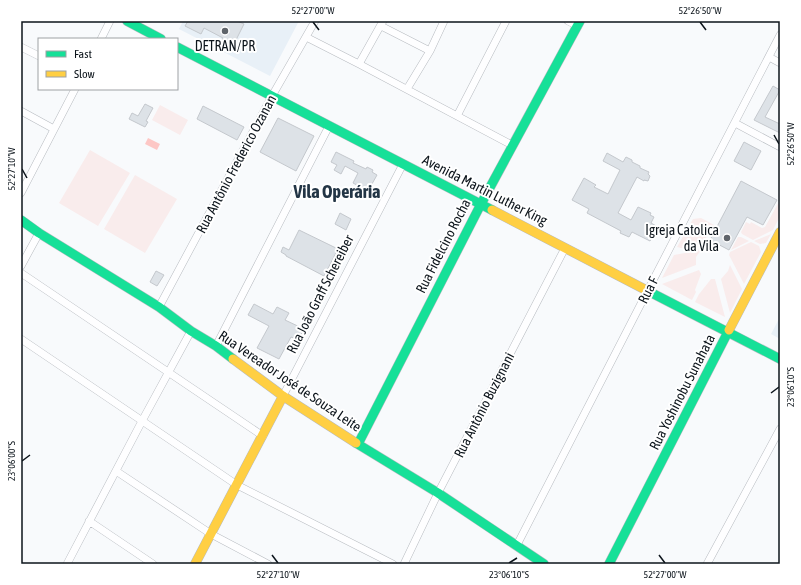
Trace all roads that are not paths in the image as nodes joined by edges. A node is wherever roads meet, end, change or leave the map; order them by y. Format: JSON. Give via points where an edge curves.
{"nodes":[{"id":1,"x":110,"y":21,"type":"edge"},
{"id":2,"x":126,"y":21,"type":"edge"},
{"id":3,"x":315,"y":21,"type":"edge"},
{"id":4,"x":444,"y":21,"type":"edge"},
{"id":5,"x":506,"y":21,"type":"edge"},
{"id":6,"x":568,"y":21,"type":"edge"},
{"id":7,"x":579,"y":23,"type":"edge"},
{"id":8,"x":382,"y":24,"type":"edge"},
{"id":9,"x":780,"y":36,"type":"edge"},
{"id":10,"x":306,"y":37,"type":"junction"},
{"id":11,"x":102,"y":38,"type":"edge"},
{"id":12,"x":159,"y":38,"type":"edge"},
{"id":13,"x":21,"y":47,"type":"edge"},
{"id":14,"x":178,"y":48,"type":"edge"},
{"id":15,"x":430,"y":51,"type":"junction"},
{"id":16,"x":38,"y":56,"type":"edge"},
{"id":17,"x":769,"y":57,"type":"junction"},
{"id":18,"x":780,"y":63,"type":"edge"},
{"id":19,"x":359,"y":64,"type":"junction"},
{"id":20,"x":407,"y":89,"type":"junction"},
{"id":21,"x":74,"y":90,"type":"edge"},
{"id":22,"x":272,"y":96,"type":"junction"},
{"id":23,"x":21,"y":111,"type":"edge"},
{"id":24,"x":457,"y":116,"type":"junction"},
{"id":25,"x":735,"y":123,"type":"junction"},
{"id":26,"x":329,"y":126,"type":"junction"},
{"id":27,"x":54,"y":129,"type":"junction"},
{"id":28,"x":512,"y":145,"type":"junction"},
{"id":29,"x":780,"y":147,"type":"edge"},
{"id":30,"x":403,"y":164,"type":"junction"},
{"id":31,"x":21,"y":175,"type":"edge"},
{"id":32,"x":28,"y":179,"type":"junction"},
{"id":33,"x":21,"y":193,"type":"edge"},
{"id":34,"x":481,"y":204,"type":"junction"},
{"id":35,"x":21,"y":220,"type":"edge"},
{"id":36,"x":39,"y":232,"type":"junction"},
{"id":37,"x":779,"y":238,"type":"edge"},
{"id":38,"x":565,"y":248,"type":"junction"},
{"id":39,"x":21,"y":266,"type":"edge"},
{"id":40,"x":21,"y":273,"type":"edge"},
{"id":41,"x":648,"y":290,"type":"junction"},
{"id":42,"x":160,"y":307,"type":"junction"},
{"id":43,"x":191,"y":331,"type":"junction"},
{"id":44,"x":728,"y":332,"type":"junction"},
{"id":45,"x":21,"y":339,"type":"edge"},
{"id":46,"x":216,"y":346,"type":"junction"},
{"id":47,"x":780,"y":359,"type":"edge"},
{"id":48,"x":169,"y":372,"type":"junction"},
{"id":49,"x":284,"y":396,"type":"junction"},
{"id":50,"x":142,"y":421,"type":"junction"},
{"id":51,"x":780,"y":429,"type":"edge"},
{"id":52,"x":263,"y":436,"type":"junction"},
{"id":53,"x":358,"y":444,"type":"junction"},
{"id":54,"x":116,"y":471,"type":"junction"},
{"id":55,"x":237,"y":484,"type":"junction"},
{"id":56,"x":438,"y":494,"type":"junction"},
{"id":57,"x":89,"y":521,"type":"junction"},
{"id":58,"x":211,"y":534,"type":"junction"},
{"id":59,"x":517,"y":545,"type":"junction"},
{"id":60,"x":67,"y":564,"type":"edge"},
{"id":61,"x":153,"y":564,"type":"edge"},
{"id":62,"x":195,"y":564,"type":"edge"},
{"id":63,"x":268,"y":564,"type":"edge"},
{"id":64,"x":392,"y":564,"type":"edge"},
{"id":65,"x":404,"y":564,"type":"edge"},
{"id":66,"x":544,"y":564,"type":"edge"},
{"id":67,"x":609,"y":564,"type":"edge"},
{"id":68,"x":707,"y":564,"type":"edge"}],
"edges":[{"from":1,"to":11,"type":"street"},
{"from":2,"to":12,"type":"street"},
{"from":3,"to":10,"type":"street","name":"Rua Antônio Frederico Ozanan"},
{"from":4,"to":15,"type":"street"},
{"from":5,"to":24,"type":"street"},
{"from":6,"to":7,"type":"street"},
{"from":7,"to":28,"type":"street","name":"Rua Fidelcino Rocha"},
{"from":8,"to":15,"type":"street"},
{"from":8,"to":19,"type":"street"},
{"from":9,"to":17,"type":"street","name":"Rua F"},
{"from":10,"to":19,"type":"street"},
{"from":10,"to":22,"type":"street","name":"Rua Antônio Frederico Ozanan"},
{"from":13,"to":16,"type":"street"},
{"from":14,"to":22,"type":"street","name":"Avenida Martin Luther King"},
{"from":15,"to":20,"type":"street"},
{"from":17,"to":18,"type":"street"},
{"from":17,"to":25,"type":"street","name":"Rua F"},
{"from":19,"to":20,"type":"street"},
{"from":20,"to":24,"type":"street"},
{"from":21,"to":27,"type":"street"},
{"from":22,"to":26,"type":"street","name":"Avenida Martin Luther King"},
{"from":22,"to":42,"type":"street","name":"Rua Antônio Frederico Ozanan"},
{"from":23,"to":27,"type":"street"},
{"from":24,"to":28,"type":"street"},
{"from":25,"to":29,"type":"street"},
{"from":25,"to":41,"type":"street","name":"Rua F"},
{"from":26,"to":30,"type":"street","name":"Avenida Martin Luther King"},
{"from":26,"to":46,"type":"street"},
{"from":27,"to":32,"type":"street"},
{"from":28,"to":34,"type":"street","name":"Rua Fidelcino Rocha"},
{"from":30,"to":34,"type":"street","name":"Avenida Martin Luther King"},
{"from":30,"to":49,"type":"street","name":"Rua João Graff Schereiber"},
{"from":31,"to":32,"type":"street"},
{"from":32,"to":33,"type":"street"},
{"from":34,"to":38,"type":"street","name":"Avenida Martin Luther King"},
{"from":34,"to":53,"type":"street","name":"Rua Fidelcino Rocha"},
{"from":35,"to":36,"type":"street","name":"Rua Vereador José de Souza Leite"},
{"from":36,"to":39,"type":"street"},
{"from":36,"to":42,"type":"street","name":"Rua Vereador José de Souza Leite"},
{"from":37,"to":44,"type":"street","name":"Rua Yoshinobu Sunahata"},
{"from":38,"to":41,"type":"street","name":"Avenida Martin Luther King"},
{"from":38,"to":56,"type":"street","name":"Rua Antônio Buzignani"},
{"from":40,"to":48,"type":"street"},
{"from":41,"to":44,"type":"street","name":"Avenida Martin Luther King"},
{"from":41,"to":59,"type":"street","name":"Rua F"},
{"from":42,"to":43,"type":"street","name":"Rua Vereador José de Souza Leite"},
{"from":43,"to":46,"type":"street","name":"Rua Vereador José de Souza Leite"},
{"from":43,"to":48,"type":"street"},
{"from":44,"to":47,"type":"street","name":"Avenida Martin Luther King"},
{"from":44,"to":67,"type":"street","name":"Rua Yoshinobu Sunahata"},
{"from":45,"to":50,"type":"street"},
{"from":46,"to":49,"type":"street","name":"Rua Vereador José de Souza Leite"},
{"from":48,"to":50,"type":"street"},
{"from":48,"to":52,"type":"street"},
{"from":49,"to":52,"type":"street","name":"Rua João Graff Schereiber"},
{"from":49,"to":53,"type":"street","name":"Rua Vereador José de Souza Leite"},
{"from":50,"to":54,"type":"street"},
{"from":50,"to":55,"type":"street"},
{"from":51,"to":68,"type":"street"},
{"from":52,"to":55,"type":"street","name":"Rua João Graff Schereiber"},
{"from":53,"to":56,"type":"street","name":"Rua Vereador José de Souza Leite"},
{"from":54,"to":57,"type":"street"},
{"from":54,"to":58,"type":"street"},
{"from":55,"to":58,"type":"street","name":"Rua João Graff Schereiber"},
{"from":55,"to":64,"type":"street"},
{"from":56,"to":59,"type":"street","name":"Rua Vereador José de Souza Leite"},
{"from":56,"to":65,"type":"street","name":"Rua Antônio Buzignani"},
{"from":57,"to":60,"type":"street"},
{"from":57,"to":61,"type":"street"},
{"from":58,"to":62,"type":"street","name":"Rua João Graff Schereiber"},
{"from":58,"to":63,"type":"street"},
{"from":59,"to":66,"type":"street","name":"Rua Vereador José de Souza Leite"}]}
